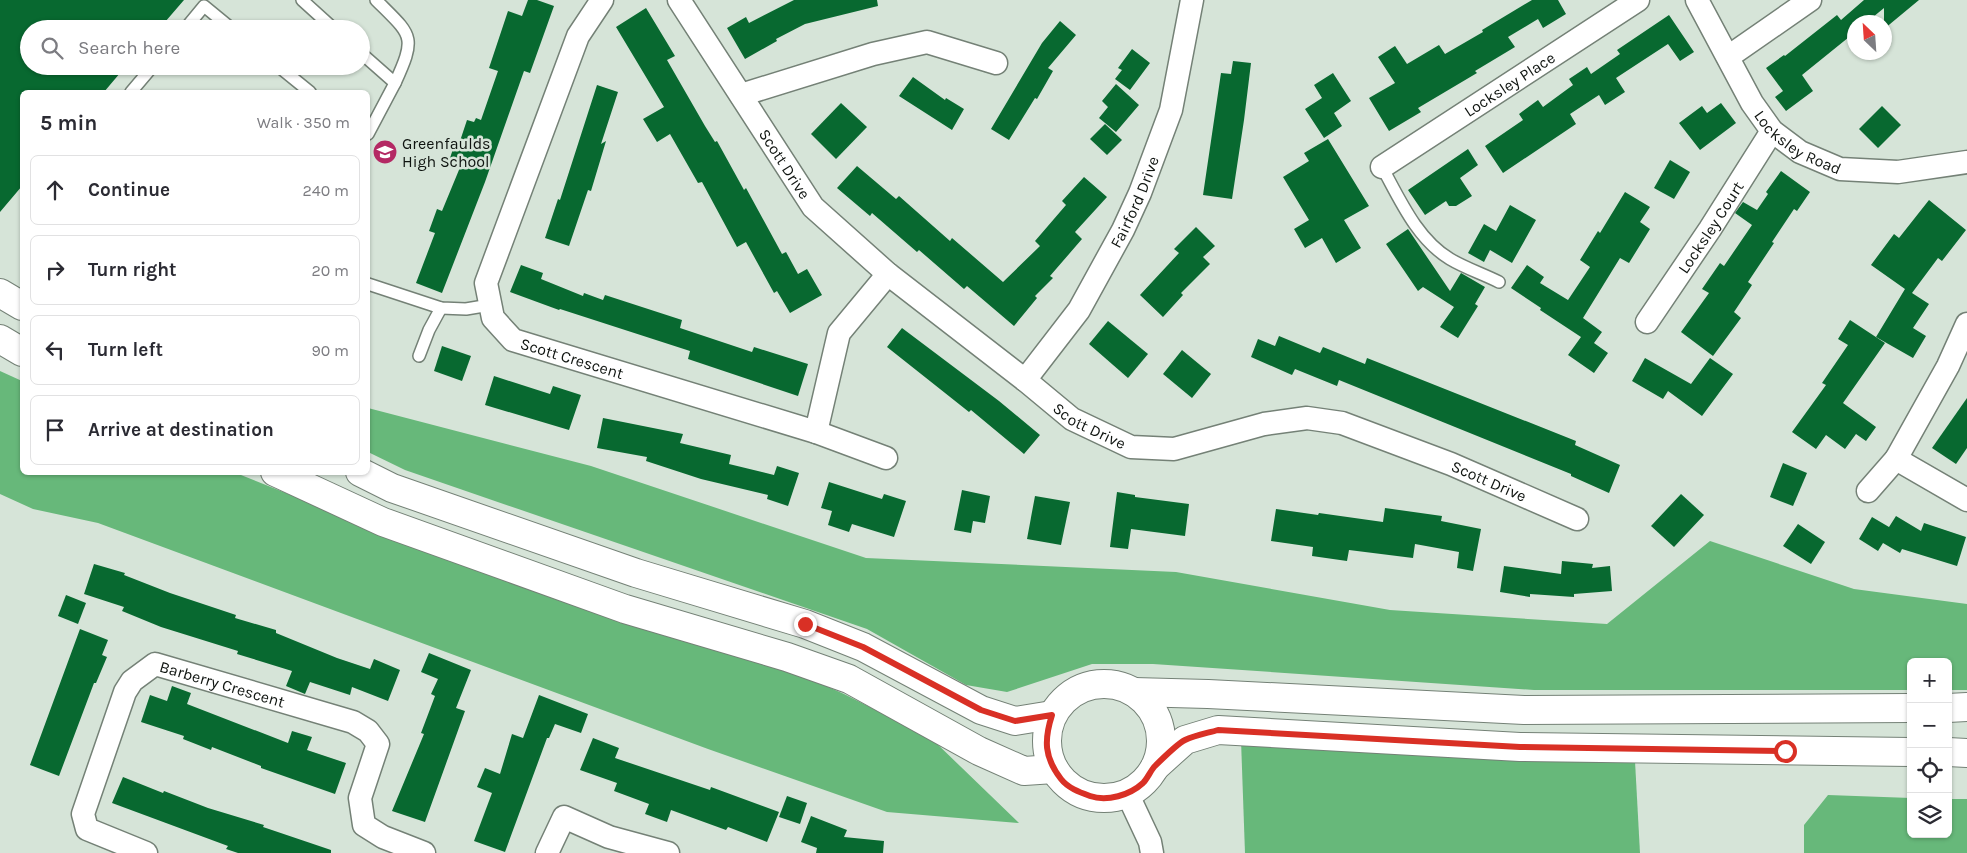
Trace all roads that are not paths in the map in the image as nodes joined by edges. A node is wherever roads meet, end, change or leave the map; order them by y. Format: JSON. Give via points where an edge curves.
{"nodes":[{"id":1,"x":302,"y":0,"type":"edge"},
{"id":2,"x":376,"y":0,"type":"edge"},
{"id":3,"x":602,"y":0,"type":"edge"},
{"id":4,"x":680,"y":0,"type":"edge"},
{"id":5,"x":1192,"y":0,"type":"edge"},
{"id":6,"x":1638,"y":0,"type":"edge"},
{"id":7,"x":1697,"y":0,"type":"edge"},
{"id":8,"x":1810,"y":0,"type":"edge"},
{"id":9,"x":192,"y":20,"type":"edge"},
{"id":10,"x":221,"y":20,"type":"edge"},
{"id":11,"x":324,"y":20,"type":"edge"},
{"id":12,"x":1728,"y":57,"type":"junction"},
{"id":13,"x":370,"y":61,"type":"edge"},
{"id":14,"x":996,"y":62,"type":"dead end"},
{"id":15,"x":145,"y":75,"type":"edge"},
{"id":16,"x":289,"y":75,"type":"edge"},
{"id":17,"x":395,"y":83,"type":"junction"},
{"id":18,"x":133,"y":90,"type":"edge"},
{"id":19,"x":308,"y":90,"type":"edge"},
{"id":20,"x":741,"y":95,"type":"junction"},
{"id":21,"x":370,"y":130,"type":"edge"},
{"id":22,"x":1772,"y":131,"type":"junction"},
{"id":23,"x":1967,"y":162,"type":"edge"},
{"id":24,"x":1382,"y":167,"type":"joint"},
{"id":25,"x":888,"y":274,"type":"junction"},
{"id":26,"x":1499,"y":282,"type":"dead end"},
{"id":27,"x":370,"y":285,"type":"edge"},
{"id":28,"x":0,"y":294,"type":"edge"},
{"id":29,"x":20,"y":305,"type":"edge"},
{"id":30,"x":490,"y":305,"type":"junction"},
{"id":31,"x":441,"y":308,"type":"junction"},
{"id":32,"x":1647,"y":322,"type":"dead end"},
{"id":33,"x":1967,"y":324,"type":"edge"},
{"id":34,"x":0,"y":339,"type":"edge"},
{"id":35,"x":20,"y":351,"type":"edge"},
{"id":36,"x":419,"y":356,"type":"dead end"},
{"id":37,"x":1026,"y":380,"type":"junction"},
{"id":38,"x":816,"y":432,"type":"junction"},
{"id":39,"x":886,"y":458,"type":"dead end"},
{"id":40,"x":1896,"y":459,"type":"junction"},
{"id":41,"x":281,"y":475,"type":"edge"},
{"id":42,"x":366,"y":475,"type":"edge"},
{"id":43,"x":1868,"y":491,"type":"dead end"},
{"id":44,"x":1967,"y":500,"type":"edge"},
{"id":45,"x":1577,"y":519,"type":"dead end"},
{"id":46,"x":1134,"y":692,"type":"junction"},
{"id":47,"x":1967,"y":707,"type":"edge"},
{"id":48,"x":1907,"y":708,"type":"edge"},
{"id":49,"x":1952,"y":708,"type":"edge"},
{"id":50,"x":1052,"y":715,"type":"junction"},
{"id":51,"x":1907,"y":752,"type":"edge"},
{"id":52,"x":1952,"y":752,"type":"edge"},
{"id":53,"x":1967,"y":753,"type":"edge"},
{"id":54,"x":1155,"y":767,"type":"junction"},
{"id":55,"x":1054,"y":769,"type":"junction"},
{"id":56,"x":1127,"y":793,"type":"junction"},
{"id":57,"x":133,"y":850,"type":"edge"},
{"id":58,"x":424,"y":853,"type":"edge"},
{"id":59,"x":548,"y":853,"type":"edge"},
{"id":60,"x":668,"y":853,"type":"edge"},
{"id":61,"x":1152,"y":853,"type":"edge"}],
"edges":[{"from":1,"to":11,"type":"lane"},
{"from":2,"to":17,"type":"lane","via":[[403,26],[409,43]]},
{"from":3,"to":30,"type":"street","name":"Scott Crescent","via":[[578,36],[486,284]]},
{"from":4,"to":20,"type":"street","name":"Scott Drive"},
{"from":5,"to":37,"type":"street","name":"Fairford Drive","via":[[1171,110],[1140,193],[1079,310]]},
{"from":6,"to":24,"type":"street","name":"Locksley Place"},
{"from":7,"to":12,"type":"street","name":"Locksley Road"},
{"from":8,"to":12,"type":"street"},
{"from":9,"to":10,"type":"lane","via":[[204,6]]},
{"from":12,"to":22,"type":"street","name":"Locksley Road"},
{"from":13,"to":17,"type":"lane"},
{"from":14,"to":20,"type":"street","via":[[927,42],[874,54]]},
{"from":15,"to":18,"type":"lane"},
{"from":16,"to":19,"type":"lane"},
{"from":17,"to":21,"type":"lane"},
{"from":20,"to":25,"type":"street","name":"Scott Drive","via":[[813,207]]},
{"from":22,"to":23,"type":"street","name":"Locksley Road","via":[[1800,152],[1840,168],[1898,172]]},
{"from":22,"to":32,"type":"street","name":"Locksley Court"},
{"from":24,"to":26,"type":"lane","via":[[1406,210],[1434,248]]},
{"from":25,"to":37,"type":"street","name":"Scott Drive"},
{"from":25,"to":38,"type":"street","via":[[839,333]]},
{"from":27,"to":31,"type":"lane"},
{"from":28,"to":29,"type":"main road"},
{"from":30,"to":31,"type":"lane","via":[[466,309]]},
{"from":30,"to":38,"type":"street","name":"Scott Crescent","via":[[493,318],[513,340]]},
{"from":31,"to":36,"type":"lane","via":[[428,330]]},
{"from":33,"to":40,"type":"street","via":[[1948,366]]},
{"from":34,"to":35,"type":"main road"},
{"from":37,"to":45,"type":"street","name":"Scott Drive","via":[[1072,419],[1131,447],[1174,449],[1264,424],[1307,418],[1342,423],[1452,464]]},
{"from":38,"to":39,"type":"street","name":"Scott Crescent"},
{"from":40,"to":43,"type":"street"},
{"from":40,"to":44,"type":"street"},
{"from":41,"to":55,"type":"main road","via":[[383,522],[626,609],[849,679],[978,751],[1024,771]]},
{"from":42,"to":50,"type":"main road","via":[[392,488],[636,573],[805,624],[863,647],[981,710],[1015,721]]},
{"from":46,"to":48,"type":"main road","via":[[1524,710]]},
{"from":46,"to":50,"type":"main road","via":[[1120,685],[1088,685],[1061,702]]},
{"from":46,"to":54,"type":"main road","via":[[1147,703],[1161,734]]},
{"from":47,"to":49,"type":"main road"},
{"from":50,"to":55,"type":"main road","via":[[1046,733],[1047,752]]},
{"from":51,"to":54,"type":"main road","via":[[1520,747],[1218,730],[1185,740]]},
{"from":52,"to":53,"type":"main road"},
{"from":54,"to":56,"type":"main road","via":[[1143,782]]},
{"from":55,"to":56,"type":"main road","via":[[1064,783],[1078,792],[1111,798]]},
{"from":56,"to":61,"type":"street"},
{"from":57,"to":58,"type":"street","name":"Barberry Crescent","via":[[87,829],[83,814],[125,692],[132,680],[155,664],[353,722],[368,731],[378,744],[360,798],[364,825],[383,837]]},
{"from":59,"to":60,"type":"street","via":[[564,817],[609,837]]}]}
